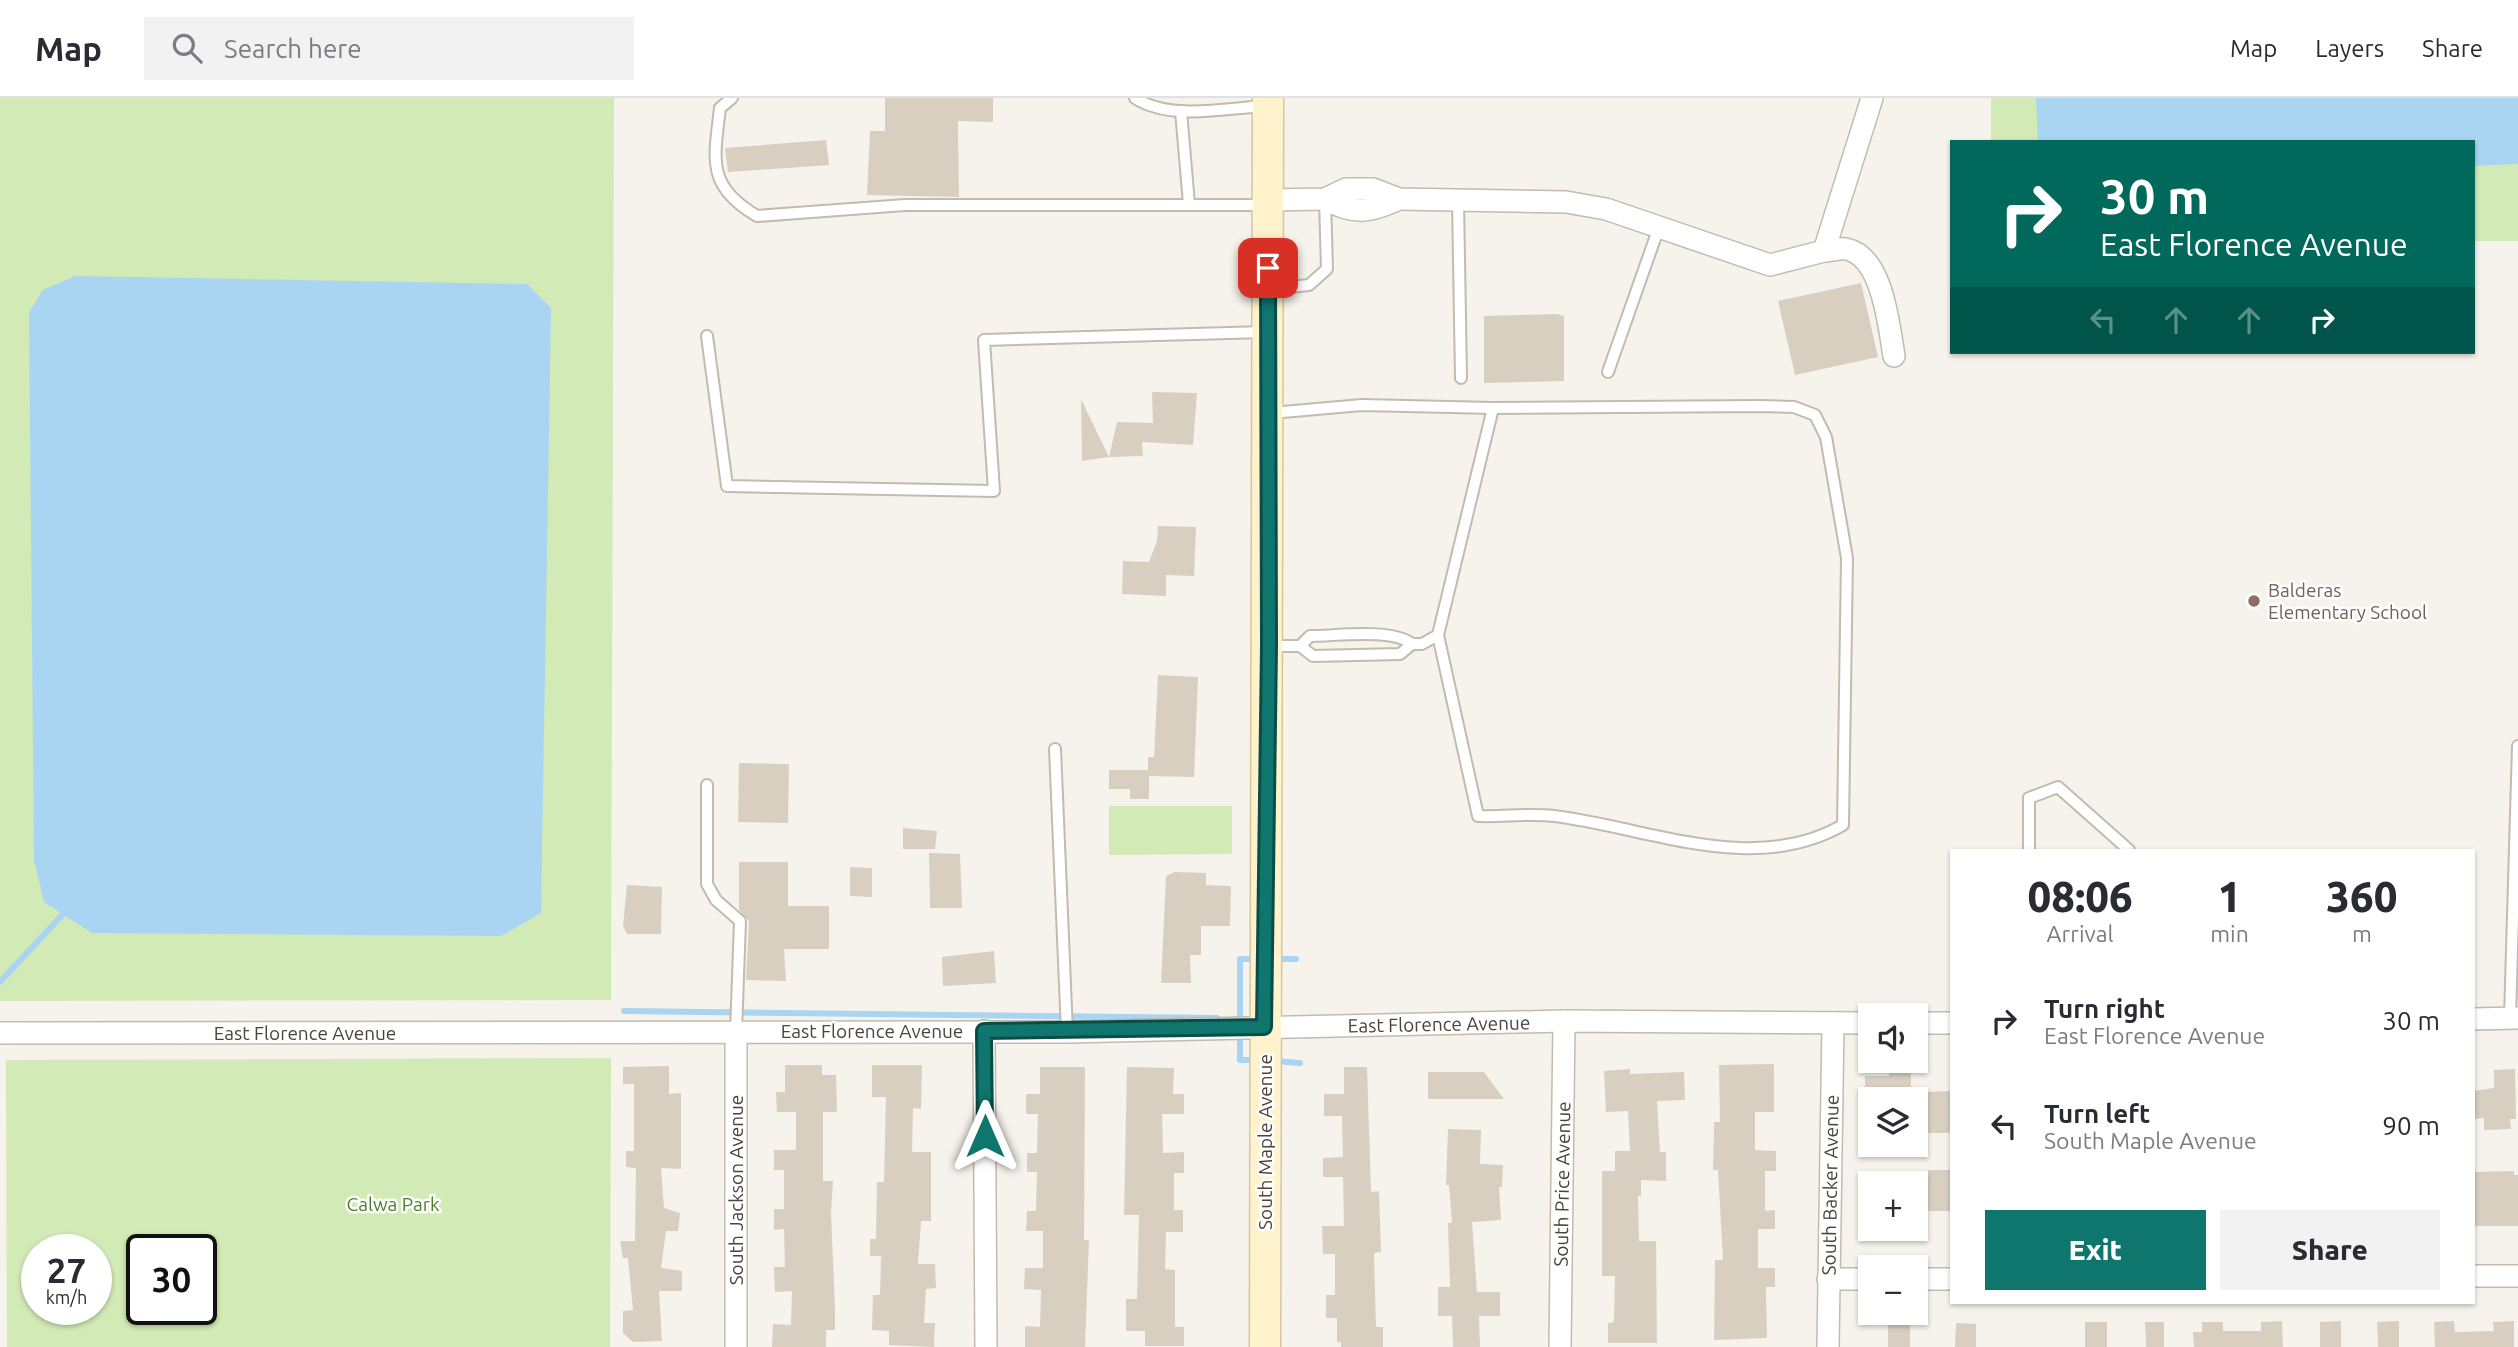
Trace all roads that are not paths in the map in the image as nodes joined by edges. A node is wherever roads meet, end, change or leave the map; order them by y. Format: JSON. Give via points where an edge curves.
{"nodes":[{"id":1,"x":732,"y":98,"type":"edge"},
{"id":2,"x":1135,"y":98,"type":"edge"},
{"id":3,"x":1871,"y":98,"type":"edge"},
{"id":4,"x":1268,"y":102,"type":"edge"},
{"id":5,"x":1181,"y":111,"type":"junction"},
{"id":6,"x":1325,"y":200,"type":"junction"},
{"id":7,"x":1458,"y":200,"type":"junction"},
{"id":8,"x":1268,"y":202,"type":"junction"},
{"id":9,"x":1189,"y":204,"type":"junction"},
{"id":10,"x":1659,"y":227,"type":"junction"},
{"id":11,"x":1824,"y":251,"type":"junction"},
{"id":12,"x":1268,"y":290,"type":"junction"},
{"id":13,"x":1268,"y":332,"type":"junction"},
{"id":14,"x":707,"y":336,"type":"dead end"},
{"id":15,"x":1894,"y":356,"type":"dead end"},
{"id":16,"x":1608,"y":372,"type":"dead end"},
{"id":17,"x":1461,"y":378,"type":"dead end"},
{"id":18,"x":1493,"y":408,"type":"junction"},
{"id":19,"x":1268,"y":413,"type":"junction"},
{"id":20,"x":1438,"y":635,"type":"junction"},
{"id":21,"x":1412,"y":644,"type":"junction"},
{"id":22,"x":1269,"y":646,"type":"junction"},
{"id":23,"x":1300,"y":646,"type":"junction"},
{"id":24,"x":2518,"y":746,"type":"edge"},
{"id":25,"x":1055,"y":748,"type":"dead end"},
{"id":26,"x":707,"y":785,"type":"dead end"},
{"id":27,"x":2029,"y":849,"type":"edge"},
{"id":28,"x":2128,"y":849,"type":"edge"},
{"id":29,"x":2514,"y":1018,"type":"edge"},
{"id":30,"x":2475,"y":1019,"type":"edge"},
{"id":31,"x":1564,"y":1021,"type":"junction"},
{"id":32,"x":1833,"y":1023,"type":"junction"},
{"id":33,"x":1858,"y":1023,"type":"edge"},
{"id":34,"x":1928,"y":1023,"type":"edge"},
{"id":35,"x":1950,"y":1023,"type":"edge"},
{"id":36,"x":1264,"y":1027,"type":"junction"},
{"id":37,"x":984,"y":1031,"type":"junction"},
{"id":38,"x":736,"y":1032,"type":"junction"},
{"id":39,"x":1067,"y":1032,"type":"junction"},
{"id":40,"x":0,"y":1033,"type":"edge"},
{"id":41,"x":2475,"y":1276,"type":"edge"},
{"id":42,"x":2518,"y":1276,"type":"edge"},
{"id":43,"x":1828,"y":1279,"type":"junction"},
{"id":44,"x":1858,"y":1279,"type":"edge"},
{"id":45,"x":1928,"y":1279,"type":"edge"},
{"id":46,"x":1950,"y":1279,"type":"edge"},
{"id":47,"x":736,"y":1347,"type":"edge"},
{"id":48,"x":986,"y":1347,"type":"edge"},
{"id":49,"x":1265,"y":1347,"type":"edge"},
{"id":50,"x":1560,"y":1347,"type":"edge"},
{"id":51,"x":1828,"y":1347,"type":"edge"}],
"edges":[{"from":1,"to":9,"type":"lane","via":[[720,108],[715,154],[720,186],[757,216],[905,205]]},
{"from":2,"to":5,"type":"lane","via":[[1147,106]]},
{"from":3,"to":11,"type":"street"},
{"from":4,"to":5,"type":"lane"},
{"from":4,"to":8,"type":"main road","name":"South Maple Avenue"},
{"from":5,"to":9,"type":"lane"},
{"from":6,"to":7,"type":"street","via":[[1347,211],[1376,209],[1399,199]]},
{"from":6,"to":8,"type":"street"},
{"from":6,"to":12,"type":"lane","via":[[1327,269],[1309,285]]},
{"from":7,"to":10,"type":"street","via":[[1566,202],[1606,209]]},
{"from":7,"to":17,"type":"lane"},
{"from":8,"to":9,"type":"lane"},
{"from":8,"to":12,"type":"main road","name":"South Maple Avenue"},
{"from":10,"to":11,"type":"street","via":[[1770,265]]},
{"from":10,"to":16,"type":"lane"},
{"from":11,"to":15,"type":"street","via":[[1847,249],[1861,257],[1875,275],[1885,302]]},
{"from":12,"to":13,"type":"main road","name":"South Maple Avenue"},
{"from":13,"to":14,"type":"lane","via":[[984,340],[994,491],[727,486]]},
{"from":13,"to":19,"type":"main road","name":"South Maple Avenue"},
{"from":18,"to":19,"type":"lane","via":[[1362,405]]},
{"from":18,"to":20,"type":"lane"},
{"from":18,"to":20,"type":"lane","via":[[1759,406],[1794,407],[1815,415],[1826,437],[1847,558],[1843,825],[1825,836],[1783,844],[1722,848],[1553,816],[1478,816]]},
{"from":19,"to":22,"type":"main road","name":"South Maple Avenue"},
{"from":20,"to":21,"type":"lane"},
{"from":21,"to":23,"type":"lane","via":[[1399,654],[1313,656]]},
{"from":21,"to":23,"type":"lane","via":[[1401,635],[1310,636]]},
{"from":22,"to":23,"type":"lane"},
{"from":22,"to":36,"type":"main road","name":"South Maple Avenue"},
{"from":24,"to":29,"type":"lane"},
{"from":25,"to":39,"type":"lane"},
{"from":26,"to":38,"type":"lane","via":[[707,884],[716,900],[740,921]]},
{"from":27,"to":28,"type":"lane","via":[[2029,798],[2058,787]]},
{"from":29,"to":30,"type":"street"},
{"from":31,"to":32,"type":"street","name":"East Florence Avenue"},
{"from":31,"to":36,"type":"street","name":"East Florence Avenue"},
{"from":31,"to":50,"type":"street","name":"South Price Avenue"},
{"from":32,"to":33,"type":"street","name":"East Florence Avenue"},
{"from":32,"to":43,"type":"street","name":"South Backer Avenue"},
{"from":34,"to":35,"type":"street"},
{"from":36,"to":39,"type":"street","name":"East Florence Avenue"},
{"from":36,"to":49,"type":"main road","name":"South Maple Avenue"},
{"from":37,"to":38,"type":"street","name":"East Florence Avenue"},
{"from":37,"to":39,"type":"street","name":"East Florence Avenue"},
{"from":37,"to":48,"type":"street"},
{"from":38,"to":40,"type":"street","name":"East Florence Avenue"},
{"from":38,"to":47,"type":"street","name":"South Jackson Avenue"},
{"from":41,"to":42,"type":"street"},
{"from":43,"to":44,"type":"street"},
{"from":43,"to":51,"type":"street","name":"South Backer Avenue"},
{"from":45,"to":46,"type":"street"}]}
